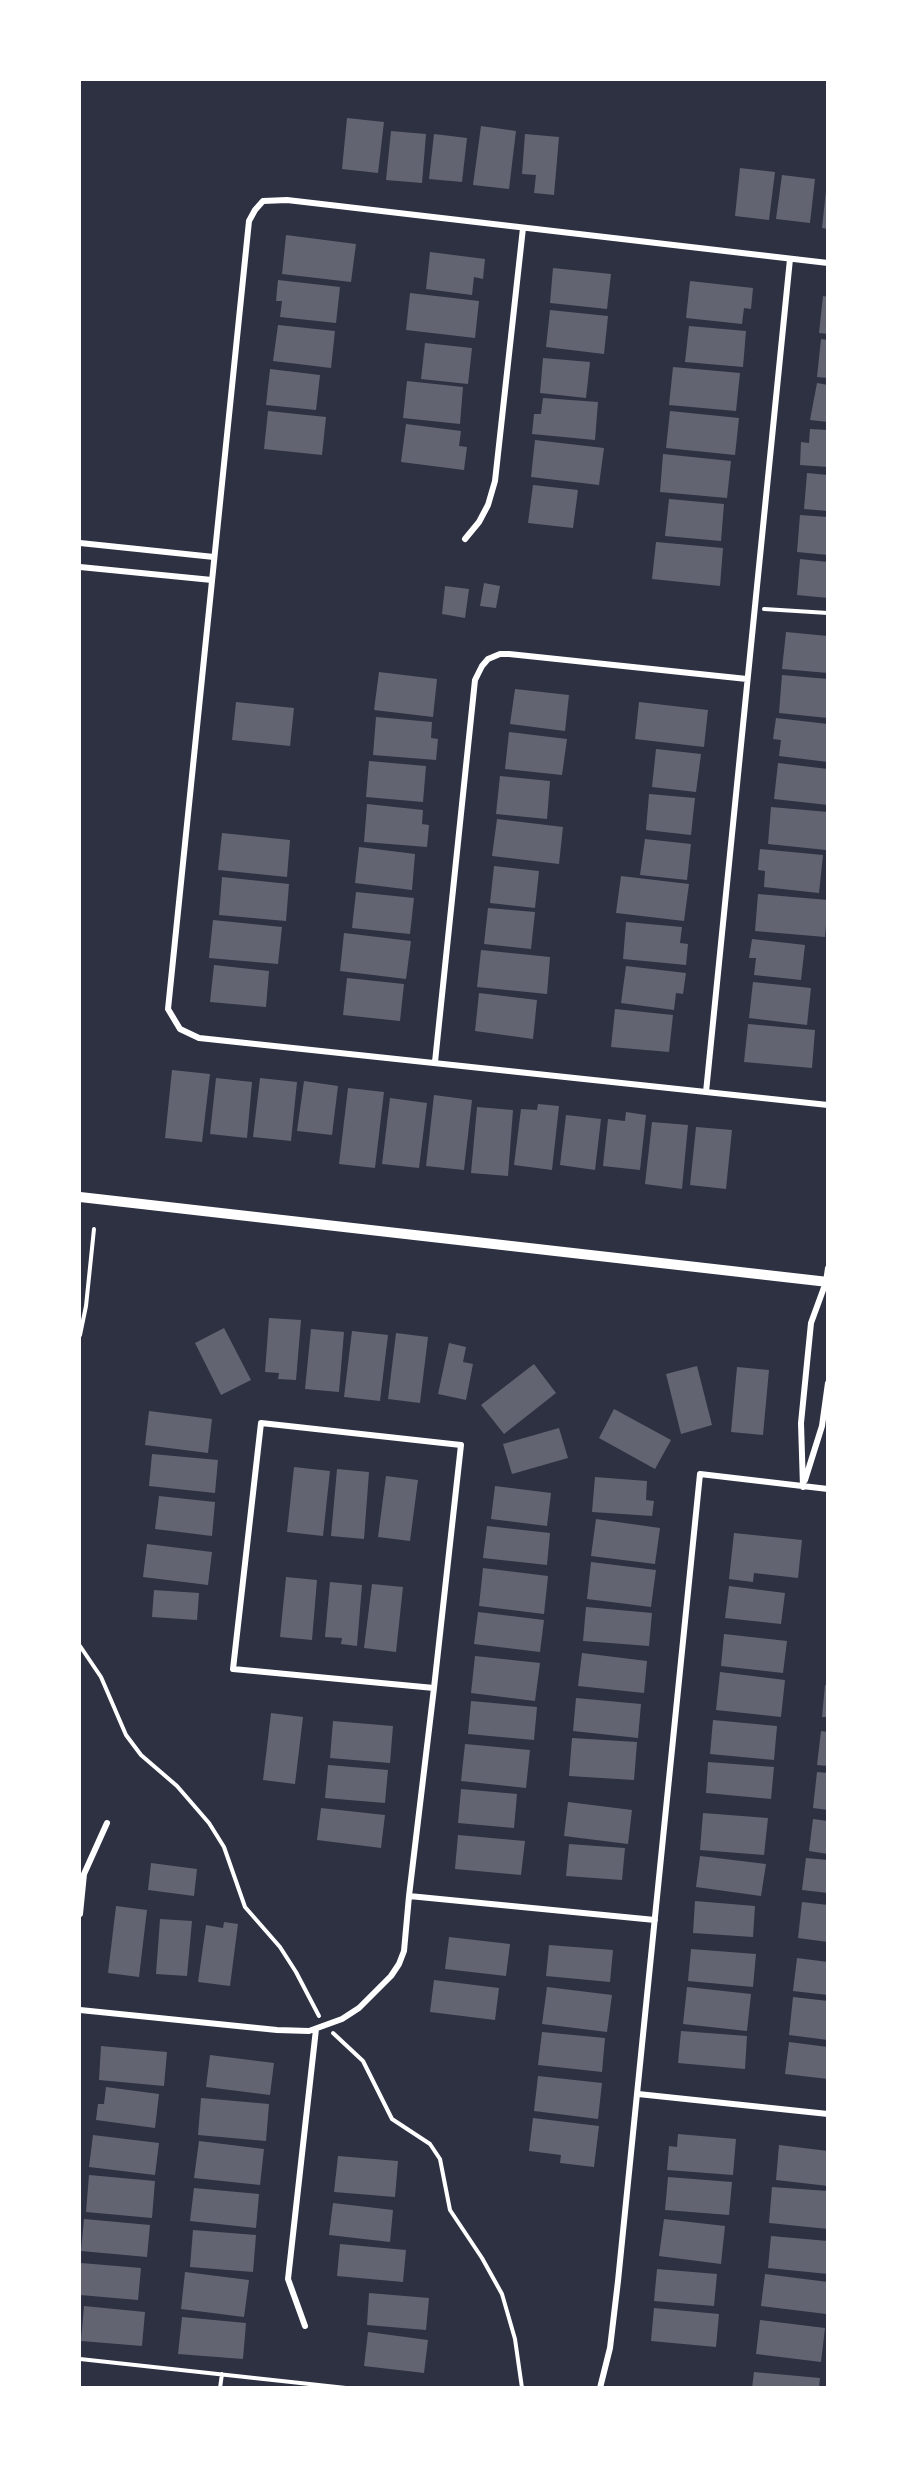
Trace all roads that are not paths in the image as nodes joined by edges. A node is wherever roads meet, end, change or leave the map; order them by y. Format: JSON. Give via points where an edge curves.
{"nodes":[{"id":1,"x":523,"y":228,"type":"junction"},
{"id":2,"x":790,"y":259,"type":"junction"},
{"id":3,"x":828,"y":263,"type":"edge"},
{"id":4,"x":465,"y":539,"type":"dead end"},
{"id":5,"x":80,"y":543,"type":"edge"},
{"id":6,"x":214,"y":557,"type":"junction"},
{"id":7,"x":80,"y":567,"type":"edge"},
{"id":8,"x":212,"y":580,"type":"junction"},
{"id":9,"x":747,"y":679,"type":"junction"},
{"id":10,"x":435,"y":1062,"type":"junction"},
{"id":11,"x":706,"y":1092,"type":"junction"},
{"id":12,"x":828,"y":1105,"type":"edge"},
{"id":13,"x":80,"y":1197,"type":"edge"},
{"id":14,"x":828,"y":1268,"type":"edge"},
{"id":15,"x":827,"y":1284,"type":"edge"},
{"id":16,"x":828,"y":1383,"type":"edge"},
{"id":17,"x":803,"y":1487,"type":"junction"},
{"id":18,"x":828,"y":1489,"type":"edge"},
{"id":19,"x":434,"y":1688,"type":"junction"},
{"id":20,"x":107,"y":1822,"type":"dead end"},
{"id":21,"x":409,"y":1896,"type":"junction"},
{"id":22,"x":80,"y":1914,"type":"edge"},
{"id":23,"x":655,"y":1920,"type":"junction"},
{"id":24,"x":80,"y":2010,"type":"edge"},
{"id":25,"x":316,"y":2029,"type":"junction"},
{"id":26,"x":638,"y":2094,"type":"junction"},
{"id":27,"x":828,"y":2114,"type":"edge"},
{"id":28,"x":305,"y":2326,"type":"dead end"},
{"id":29,"x":600,"y":2388,"type":"edge"}],
"edges":[{"from":1,"to":2,"type":"street"},
{"from":1,"to":4,"type":"street","via":[[495,481],[488,505]]},
{"from":1,"to":6,"type":"street","via":[[287,200],[263,201],[249,221]]},
{"from":2,"to":3,"type":"street"},
{"from":2,"to":9,"type":"street"},
{"from":5,"to":6,"type":"street"},
{"from":6,"to":8,"type":"street"},
{"from":7,"to":8,"type":"street"},
{"from":8,"to":10,"type":"street","via":[[168,1010],[180,1029],[199,1038]]},
{"from":9,"to":10,"type":"street","via":[[509,654],[488,658],[475,680]]},
{"from":9,"to":11,"type":"street"},
{"from":10,"to":11,"type":"street"},
{"from":11,"to":12,"type":"street"},
{"from":13,"to":15,"type":"street"},
{"from":14,"to":15,"type":"street"},
{"from":15,"to":17,"type":"street","via":[[811,1323],[801,1423]]},
{"from":16,"to":17,"type":"street","via":[[822,1426]]},
{"from":17,"to":18,"type":"street"},
{"from":17,"to":23,"type":"street","via":[[700,1474]]},
{"from":19,"to":19,"type":"street","via":[[461,1445],[261,1423],[233,1669]]},
{"from":19,"to":21,"type":"street"},
{"from":20,"to":22,"type":"street","via":[[84,1874]]},
{"from":21,"to":23,"type":"street"},
{"from":21,"to":25,"type":"street","via":[[404,1951],[399,1964],[359,2008]]},
{"from":23,"to":26,"type":"street"},
{"from":24,"to":25,"type":"street","via":[[277,2030]]},
{"from":25,"to":28,"type":"street","via":[[288,2279]]},
{"from":26,"to":27,"type":"street"},
{"from":26,"to":29,"type":"street","via":[[610,2348]]}]}
